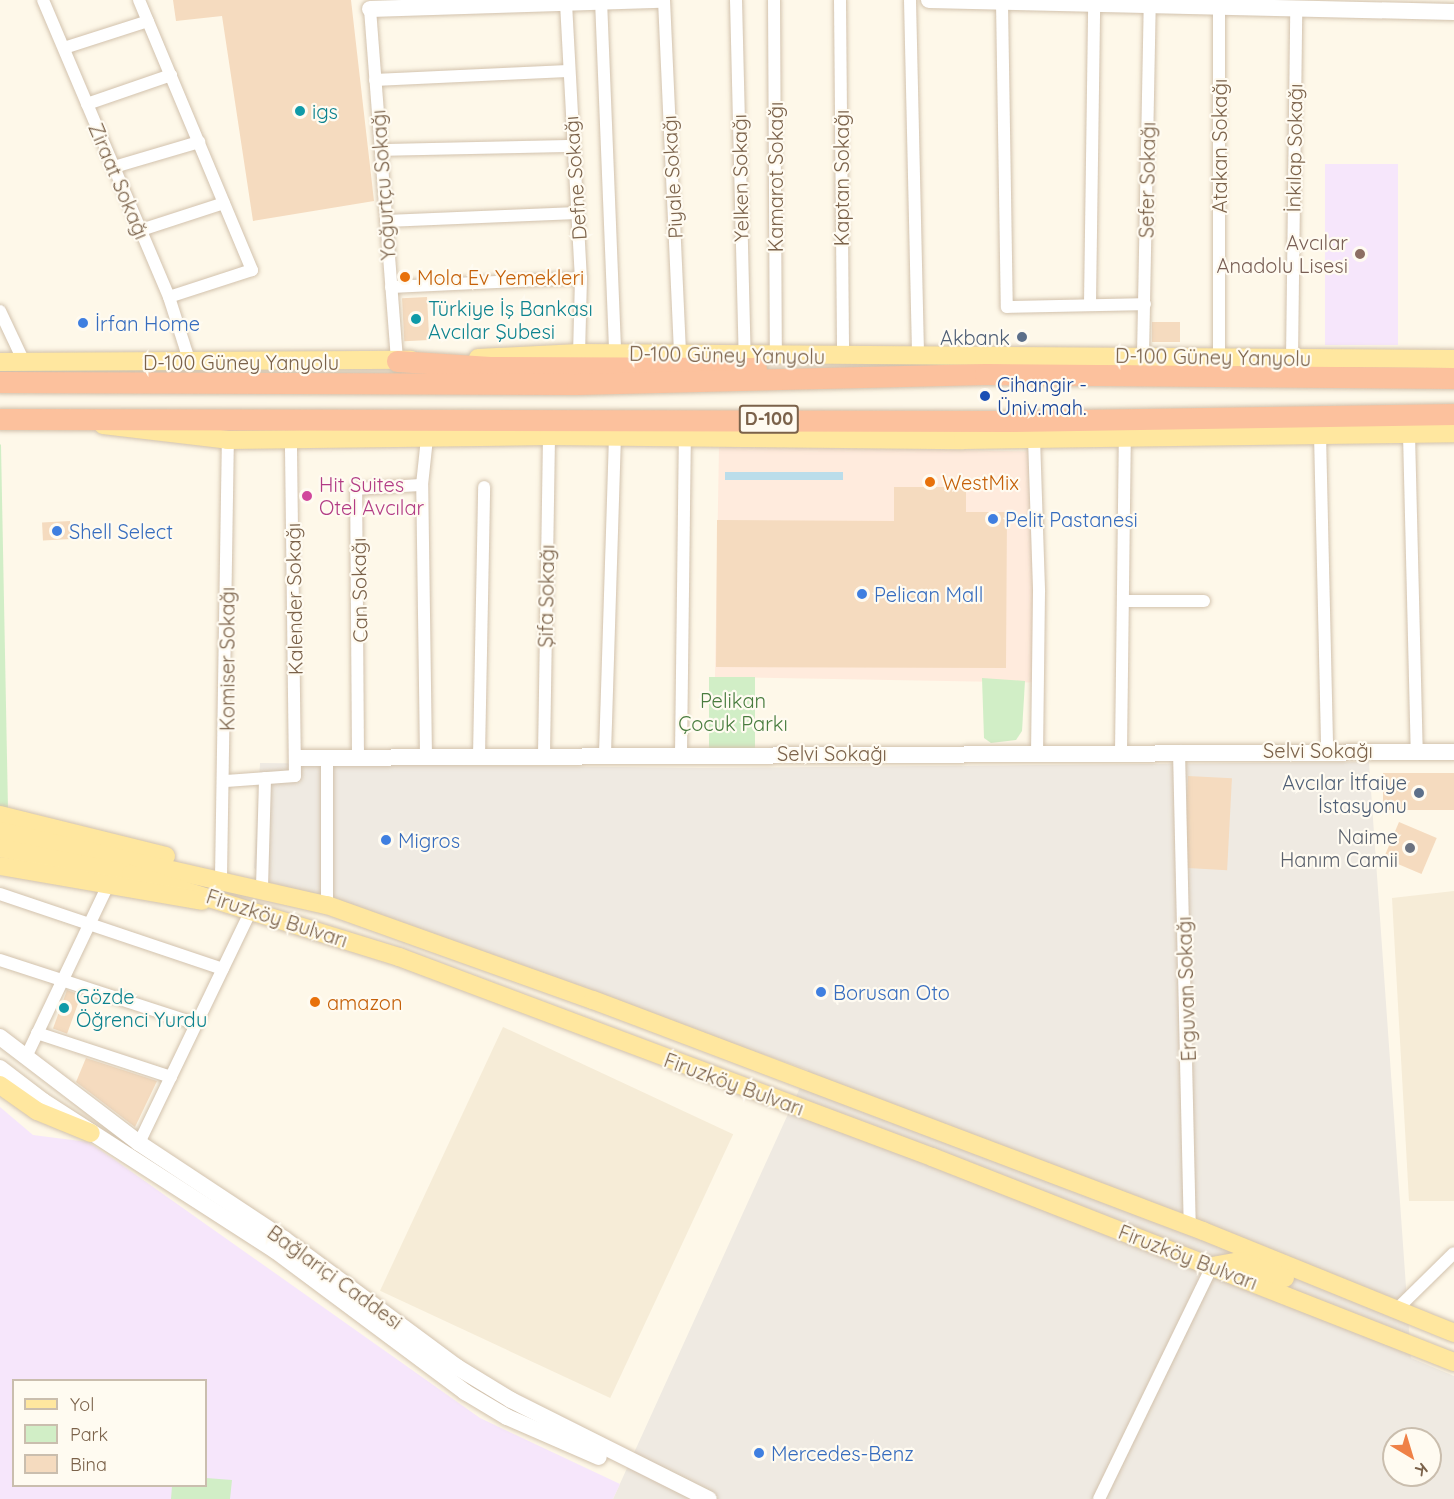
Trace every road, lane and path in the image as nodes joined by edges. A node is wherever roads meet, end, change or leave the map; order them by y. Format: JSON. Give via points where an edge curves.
{"nodes":[{"id":1,"x":43,"y":0,"type":"edge"},
{"id":2,"x":139,"y":0,"type":"edge"},
{"id":3,"x":662,"y":0,"type":"edge"},
{"id":4,"x":736,"y":0,"type":"edge"},
{"id":5,"x":774,"y":0,"type":"edge"},
{"id":6,"x":840,"y":0,"type":"edge"},
{"id":7,"x":910,"y":0,"type":"edge"},
{"id":8,"x":928,"y":0,"type":"edge"},
{"id":9,"x":972,"y":0,"type":"edge"},
{"id":10,"x":601,"y":1,"type":"edge"},
{"id":11,"x":1032,"y":1,"type":"edge"},
{"id":12,"x":506,"y":2,"type":"edge"},
{"id":13,"x":1002,"y":2,"type":"junction"},
{"id":14,"x":1151,"y":2,"type":"edge"},
{"id":15,"x":434,"y":3,"type":"edge"},
{"id":16,"x":566,"y":3,"type":"junction"},
{"id":17,"x":1094,"y":4,"type":"junction"},
{"id":18,"x":1275,"y":4,"type":"edge"},
{"id":19,"x":1357,"y":5,"type":"edge"},
{"id":20,"x":1219,"y":7,"type":"junction"},
{"id":21,"x":370,"y":9,"type":"joint"},
{"id":22,"x":1296,"y":9,"type":"junction"},
{"id":23,"x":1454,"y":12,"type":"edge"},
{"id":24,"x":148,"y":21,"type":"junction"},
{"id":25,"x":64,"y":48,"type":"junction"},
{"id":26,"x":567,"y":71,"type":"junction"},
{"id":27,"x":171,"y":75,"type":"junction"},
{"id":28,"x":375,"y":80,"type":"junction"},
{"id":29,"x":87,"y":104,"type":"junction"},
{"id":30,"x":199,"y":142,"type":"junction"},
{"id":31,"x":573,"y":146,"type":"junction"},
{"id":32,"x":381,"y":150,"type":"junction"},
{"id":33,"x":114,"y":167,"type":"junction"},
{"id":34,"x":224,"y":203,"type":"junction"},
{"id":35,"x":577,"y":213,"type":"junction"},
{"id":36,"x":386,"y":221,"type":"junction"},
{"id":37,"x":141,"y":230,"type":"junction"},
{"id":38,"x":581,"y":278,"type":"junction"},
{"id":39,"x":391,"y":287,"type":"junction"},
{"id":40,"x":169,"y":297,"type":"junction"},
{"id":41,"x":1090,"y":303,"type":"junction"},
{"id":42,"x":1144,"y":304,"type":"junction"},
{"id":43,"x":0,"y":311,"type":"edge"},
{"id":44,"x":579,"y":353,"type":"junction"},
{"id":45,"x":615,"y":354,"type":"junction"},
{"id":46,"x":680,"y":354,"type":"junction"},
{"id":47,"x":776,"y":355,"type":"junction"},
{"id":48,"x":745,"y":356,"type":"junction"},
{"id":49,"x":843,"y":356,"type":"junction"},
{"id":50,"x":918,"y":356,"type":"junction"},
{"id":51,"x":1143,"y":356,"type":"junction"},
{"id":52,"x":1219,"y":357,"type":"junction"},
{"id":53,"x":1292,"y":359,"type":"junction"},
{"id":54,"x":1454,"y":359,"type":"edge"},
{"id":55,"x":397,"y":361,"type":"junction"},
{"id":56,"x":0,"y":362,"type":"edge"},
{"id":57,"x":24,"y":362,"type":"junction"},
{"id":58,"x":190,"y":363,"type":"junction"},
{"id":59,"x":812,"y":378,"type":"junction"},
{"id":60,"x":1454,"y":378,"type":"edge"},
{"id":61,"x":0,"y":382,"type":"edge"},
{"id":62,"x":1454,"y":414,"type":"edge"},
{"id":63,"x":0,"y":419,"type":"edge"},
{"id":64,"x":84,"y":420,"type":"junction"},
{"id":65,"x":1454,"y":433,"type":"edge"},
{"id":66,"x":1320,"y":434,"type":"junction"},
{"id":67,"x":1409,"y":434,"type":"junction"},
{"id":68,"x":549,"y":436,"type":"junction"},
{"id":69,"x":615,"y":436,"type":"junction"},
{"id":70,"x":685,"y":437,"type":"junction"},
{"id":71,"x":427,"y":438,"type":"junction"},
{"id":72,"x":1034,"y":438,"type":"junction"},
{"id":73,"x":291,"y":439,"type":"junction"},
{"id":74,"x":1125,"y":439,"type":"junction"},
{"id":75,"x":228,"y":440,"type":"junction"},
{"id":76,"x":422,"y":485,"type":"junction"},
{"id":77,"x":484,"y":487,"type":"dead end"},
{"id":78,"x":1123,"y":601,"type":"junction"},
{"id":79,"x":1204,"y":601,"type":"dead end"},
{"id":80,"x":1184,"y":748,"type":"junction"},
{"id":81,"x":1327,"y":750,"type":"junction"},
{"id":82,"x":1416,"y":751,"type":"junction"},
{"id":83,"x":1121,"y":752,"type":"junction"},
{"id":84,"x":1454,"y":752,"type":"edge"},
{"id":85,"x":1037,"y":753,"type":"junction"},
{"id":86,"x":604,"y":754,"type":"junction"},
{"id":87,"x":681,"y":754,"type":"junction"},
{"id":88,"x":544,"y":755,"type":"junction"},
{"id":89,"x":479,"y":756,"type":"junction"},
{"id":90,"x":426,"y":757,"type":"junction"},
{"id":91,"x":297,"y":758,"type":"junction"},
{"id":92,"x":327,"y":758,"type":"junction"},
{"id":93,"x":358,"y":758,"type":"junction"},
{"id":94,"x":266,"y":778,"type":"junction"},
{"id":95,"x":226,"y":782,"type":"junction"},
{"id":96,"x":0,"y":815,"type":"edge"},
{"id":97,"x":0,"y":831,"type":"edge"},
{"id":98,"x":0,"y":848,"type":"edge"},
{"id":99,"x":0,"y":866,"type":"edge"},
{"id":100,"x":221,"y":878,"type":"junction"},
{"id":101,"x":107,"y":887,"type":"junction"},
{"id":102,"x":262,"y":887,"type":"junction"},
{"id":103,"x":0,"y":894,"type":"edge"},
{"id":104,"x":327,"y":905,"type":"junction"},
{"id":105,"x":244,"y":906,"type":"junction"},
{"id":106,"x":89,"y":924,"type":"junction"},
{"id":107,"x":0,"y":960,"type":"edge"},
{"id":108,"x":223,"y":969,"type":"junction"},
{"id":109,"x":64,"y":978,"type":"junction"},
{"id":110,"x":197,"y":1024,"type":"junction"},
{"id":111,"x":38,"y":1033,"type":"junction"},
{"id":112,"x":0,"y":1037,"type":"edge"},
{"id":113,"x":26,"y":1057,"type":"junction"},
{"id":114,"x":684,"y":1066,"type":"junction"},
{"id":115,"x":0,"y":1068,"type":"edge"},
{"id":116,"x":777,"y":1071,"type":"junction"},
{"id":117,"x":171,"y":1077,"type":"junction"},
{"id":118,"x":0,"y":1085,"type":"edge"},
{"id":119,"x":92,"y":1133,"type":"junction"},
{"id":120,"x":139,"y":1143,"type":"junction"},
{"id":121,"x":1064,"y":1208,"type":"junction"},
{"id":122,"x":1190,"y":1227,"type":"junction"},
{"id":123,"x":1454,"y":1253,"type":"edge"},
{"id":124,"x":1212,"y":1266,"type":"junction"},
{"id":125,"x":1331,"y":1284,"type":"junction"},
{"id":126,"x":1398,"y":1308,"type":"junction"},
{"id":127,"x":1454,"y":1333,"type":"edge"},
{"id":128,"x":402,"y":1335,"type":"junction"},
{"id":129,"x":1454,"y":1362,"type":"edge"},
{"id":130,"x":709,"y":1499,"type":"edge"},
{"id":131,"x":1099,"y":1499,"type":"edge"}],
"edges":[{"from":1,"to":25,"type":"street","name":"Ziraat Sokağı"},
{"from":2,"to":24,"type":"street"},
{"from":3,"to":10,"type":"main road"},
{"from":3,"to":46,"type":"street","name":"Piyale Sokağı"},
{"from":4,"to":48,"type":"street","name":"Yelken Sokağı"},
{"from":5,"to":47,"type":"street","name":"Kamarot Sokağı"},
{"from":6,"to":49,"type":"street","name":"Kaptan Sokağı"},
{"from":7,"to":50,"type":"street"},
{"from":8,"to":9,"type":"main road"},
{"from":9,"to":13,"type":"main road"},
{"from":10,"to":16,"type":"main road"},
{"from":10,"to":45,"type":"street"},
{"from":11,"to":13,"type":"main road"},
{"from":11,"to":17,"type":"main road"},
{"from":12,"to":15,"type":"main road"},
{"from":12,"to":16,"type":"main road"},
{"from":13,"to":41,"type":"street","via":[[1007,306]]},
{"from":14,"to":17,"type":"main road"},
{"from":14,"to":20,"type":"main road"},
{"from":14,"to":42,"type":"street","name":"Sefer Sokağı"},
{"from":15,"to":21,"type":"main road"},
{"from":16,"to":26,"type":"street","name":"Defne Sokağı"},
{"from":17,"to":41,"type":"street"},
{"from":18,"to":20,"type":"main road"},
{"from":18,"to":22,"type":"main road"},
{"from":19,"to":22,"type":"main road"},
{"from":19,"to":23,"type":"main road"},
{"from":20,"to":52,"type":"street","name":"Atakan Sokağı"},
{"from":21,"to":28,"type":"street","name":"Yoğurtçu Sokağı"},
{"from":22,"to":53,"type":"street","name":"İnkılap Sokağı"},
{"from":24,"to":25,"type":"street"},
{"from":24,"to":27,"type":"street"},
{"from":25,"to":29,"type":"street","name":"Ziraat Sokağı"},
{"from":26,"to":28,"type":"street"},
{"from":26,"to":31,"type":"street","name":"Defne Sokağı"},
{"from":27,"to":29,"type":"street"},
{"from":27,"to":30,"type":"street"},
{"from":28,"to":32,"type":"street","name":"Yoğurtçu Sokağı"},
{"from":29,"to":33,"type":"street","name":"Ziraat Sokağı"},
{"from":30,"to":33,"type":"street"},
{"from":30,"to":34,"type":"street"},
{"from":31,"to":32,"type":"street"},
{"from":31,"to":35,"type":"street","name":"Defne Sokağı"},
{"from":32,"to":36,"type":"street","name":"Yoğurtçu Sokağı"},
{"from":33,"to":37,"type":"street","name":"Ziraat Sokağı"},
{"from":34,"to":37,"type":"street"},
{"from":34,"to":40,"type":"street","via":[[252,270]]},
{"from":35,"to":36,"type":"street"},
{"from":35,"to":38,"type":"street","name":"Defne Sokağı"},
{"from":36,"to":39,"type":"street","name":"Yoğurtçu Sokağı"},
{"from":37,"to":40,"type":"street","name":"Ziraat Sokağı"},
{"from":38,"to":39,"type":"street"},
{"from":38,"to":44,"type":"street","name":"Defne Sokağı"},
{"from":39,"to":55,"type":"street","name":"Yoğurtçu Sokağı"},
{"from":40,"to":58,"type":"street","name":"Ziraat Sokağı"},
{"from":41,"to":42,"type":"street"},
{"from":42,"to":51,"type":"street","name":"Sefer Sokağı"},
{"from":43,"to":57,"type":"street"},
{"from":44,"to":45,"type":"main road","name":"D-100 Güney Yanyolu"},
{"from":44,"to":55,"type":"main road","name":"D-100 Güney Yanyolu"},
{"from":45,"to":46,"type":"main road","name":"D-100 Güney Yanyolu"},
{"from":46,"to":48,"type":"main road","name":"D-100 Güney Yanyolu"},
{"from":47,"to":48,"type":"main road","name":"D-100 Güney Yanyolu"},
{"from":47,"to":49,"type":"main road","name":"D-100 Güney Yanyolu"},
{"from":49,"to":50,"type":"main road","name":"D-100 Güney Yanyolu"},
{"from":50,"to":51,"type":"main road","name":"D-100 Güney Yanyolu"},
{"from":51,"to":52,"type":"main road","name":"D-100 Güney Yanyolu"},
{"from":52,"to":53,"type":"main road","name":"D-100 Güney Yanyolu"},
{"from":53,"to":54,"type":"main road","name":"D-100 Güney Yanyolu"},
{"from":55,"to":58,"type":"main road","name":"D-100 Güney Yanyolu"},
{"from":55,"to":59,"type":"highway","via":[[490,367],[685,364],[795,370]]},
{"from":56,"to":57,"type":"main road","name":"D-100 Güney Yanyolu"},
{"from":57,"to":58,"type":"main road","name":"D-100 Güney Yanyolu"},
{"from":59,"to":60,"type":"highway","number":"D-100","via":[[996,374]]},
{"from":59,"to":61,"type":"highway","number":"D-100","via":[[366,385]]},
{"from":62,"to":64,"type":"highway","number":"D-100","via":[[1014,421]]},
{"from":63,"to":64,"type":"highway","number":"D-100"},
{"from":64,"to":75,"type":"main road","via":[[158,435]]},
{"from":65,"to":67,"type":"main road"},
{"from":66,"to":67,"type":"main road"},
{"from":66,"to":74,"type":"main road"},
{"from":66,"to":81,"type":"street"},
{"from":67,"to":82,"type":"street"},
{"from":68,"to":69,"type":"main road"},
{"from":68,"to":71,"type":"main road"},
{"from":68,"to":88,"type":"street","name":"Şifa Sokağı"},
{"from":69,"to":70,"type":"main road"},
{"from":69,"to":86,"type":"street"},
{"from":70,"to":72,"type":"main road"},
{"from":70,"to":87,"type":"street"},
{"from":71,"to":73,"type":"main road"},
{"from":71,"to":76,"type":"street"},
{"from":72,"to":74,"type":"main road"},
{"from":72,"to":85,"type":"street","via":[[1039,592]]},
{"from":73,"to":75,"type":"main road"},
{"from":73,"to":91,"type":"street","name":"Kalender Sokağı"},
{"from":74,"to":78,"type":"street"},
{"from":75,"to":95,"type":"street","name":"Komiser Sokağı"},
{"from":76,"to":90,"type":"street"},
{"from":76,"to":93,"type":"street","name":"Can Sokağı","via":[[356,489],[361,674]]},
{"from":77,"to":89,"type":"street"},
{"from":78,"to":79,"type":"street"},
{"from":78,"to":83,"type":"street"},
{"from":80,"to":81,"type":"main road","name":"Selvi Sokağı"},
{"from":80,"to":83,"type":"main road","name":"Selvi Sokağı"},
{"from":80,"to":122,"type":"street","name":"Erguvan Sokağı"},
{"from":81,"to":82,"type":"main road","name":"Selvi Sokağı"},
{"from":82,"to":84,"type":"main road","name":"Selvi Sokağı"},
{"from":83,"to":85,"type":"main road","name":"Selvi Sokağı"},
{"from":85,"to":87,"type":"main road","name":"Selvi Sokağı"},
{"from":86,"to":87,"type":"main road","name":"Selvi Sokağı"},
{"from":86,"to":88,"type":"main road","name":"Selvi Sokağı"},
{"from":88,"to":89,"type":"main road","name":"Selvi Sokağı"},
{"from":89,"to":90,"type":"main road","name":"Selvi Sokağı"},
{"from":90,"to":93,"type":"main road","name":"Selvi Sokağı"},
{"from":91,"to":92,"type":"main road","name":"Selvi Sokağı"},
{"from":91,"to":94,"type":"street","via":[[295,776]]},
{"from":92,"to":93,"type":"main road","name":"Selvi Sokağı"},
{"from":92,"to":104,"type":"street"},
{"from":94,"to":95,"type":"street"},
{"from":94,"to":102,"type":"street"},
{"from":95,"to":100,"type":"street","name":"Komiser Sokağı"},
{"from":96,"to":100,"type":"main road","via":[[126,844]]},
{"from":97,"to":100,"type":"main road","name":"Firuzköy Bulvarı"},
{"from":98,"to":105,"type":"main road","name":"Firuzköy Bulvarı","via":[[131,874]]},
{"from":99,"to":101,"type":"main road"},
{"from":100,"to":102,"type":"main road","name":"Firuzköy Bulvarı"},
{"from":101,"to":105,"type":"main road","via":[[172,900]]},
{"from":101,"to":106,"type":"street"},
{"from":102,"to":104,"type":"main road","name":"Firuzköy Bulvarı"},
{"from":103,"to":106,"type":"street"},
{"from":104,"to":116,"type":"main road","name":"Firuzköy Bulvarı"},
{"from":105,"to":108,"type":"street"},
{"from":105,"to":114,"type":"main road","name":"Firuzköy Bulvarı","via":[[399,957]]},
{"from":106,"to":108,"type":"street"},
{"from":106,"to":109,"type":"street"},
{"from":107,"to":109,"type":"street"},
{"from":108,"to":110,"type":"street"},
{"from":109,"to":110,"type":"street"},
{"from":109,"to":111,"type":"street"},
{"from":110,"to":117,"type":"street"},
{"from":111,"to":113,"type":"street"},
{"from":111,"to":117,"type":"street"},
{"from":112,"to":113,"type":"main road","name":"Bağlariçi Caddesi"},
{"from":113,"to":120,"type":"main road","name":"Bağlariçi Caddesi"},
{"from":114,"to":116,"type":"main road","via":[[712,1068],[765,1083]]},
{"from":114,"to":121,"type":"main road","name":"Firuzköy Bulvarı"},
{"from":115,"to":119,"type":"main road","name":"Bağlariçi Caddesi"},
{"from":116,"to":122,"type":"main road","name":"Firuzköy Bulvarı"},
{"from":117,"to":120,"type":"street"},
{"from":118,"to":119,"type":"main road","via":[[37,1112]]},
{"from":119,"to":128,"type":"main road","name":"Bağlariçi Caddesi"},
{"from":120,"to":128,"type":"main road","name":"Bağlariçi Caddesi","via":[[285,1239]]},
{"from":121,"to":122,"type":"main road","via":[[1101,1210],[1166,1234]]},
{"from":121,"to":124,"type":"main road","name":"Firuzköy Bulvarı"},
{"from":122,"to":125,"type":"main road","name":"Firuzköy Bulvarı"},
{"from":123,"to":126,"type":"street"},
{"from":124,"to":125,"type":"main road","via":[[1240,1261],[1303,1284]]},
{"from":124,"to":129,"type":"main road","name":"Firuzköy Bulvarı"},
{"from":124,"to":131,"type":"street"},
{"from":125,"to":126,"type":"main road","name":"Firuzköy Bulvarı"},
{"from":126,"to":127,"type":"main road","name":"Firuzköy Bulvarı"},
{"from":128,"to":130,"type":"main road","name":"Bağlariçi Caddesi","via":[[507,1416]]}]}
